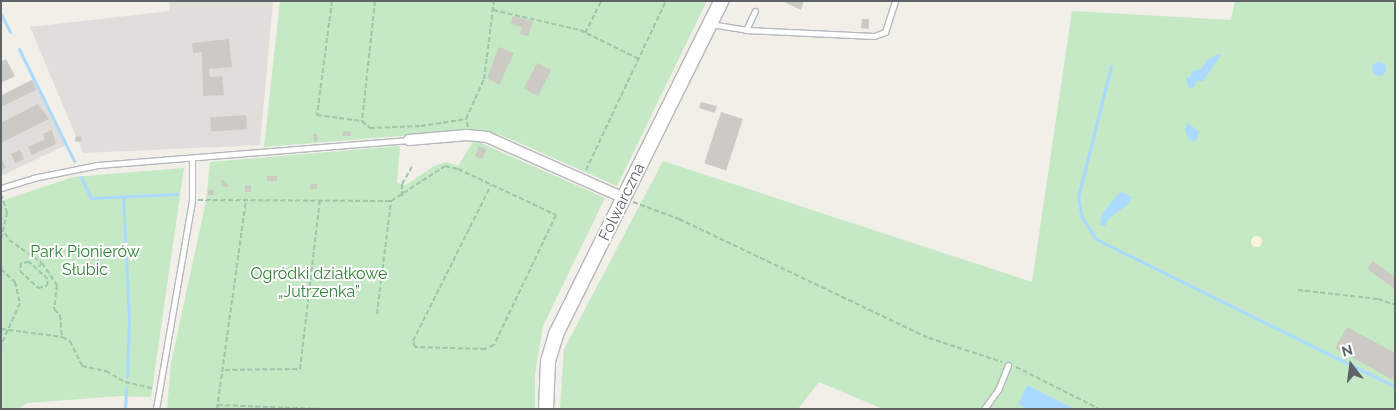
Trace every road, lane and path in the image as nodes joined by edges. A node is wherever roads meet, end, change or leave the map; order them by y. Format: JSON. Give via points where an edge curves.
{"nodes":[{"id":1,"x":332,"y":1,"type":"edge"},
{"id":2,"x":375,"y":1,"type":"edge"},
{"id":3,"x":494,"y":1,"type":"edge"},
{"id":4,"x":601,"y":1,"type":"edge"},
{"id":5,"x":666,"y":1,"type":"edge"},
{"id":6,"x":721,"y":1,"type":"edge"},
{"id":7,"x":896,"y":1,"type":"edge"},
{"id":8,"x":493,"y":10,"type":"junction"},
{"id":9,"x":755,"y":11,"type":"dead end"},
{"id":10,"x":709,"y":24,"type":"junction"},
{"id":11,"x":746,"y":30,"type":"junction"},
{"id":12,"x":585,"y":33,"type":"junction"},
{"id":13,"x":639,"y":59,"type":"junction"},
{"id":14,"x":466,"y":118,"type":"junction"},
{"id":15,"x":362,"y":121,"type":"junction"},
{"id":16,"x":470,"y":135,"type":"junction"},
{"id":17,"x":409,"y":140,"type":"joint"},
{"id":18,"x":192,"y":159,"type":"junction"},
{"id":19,"x":412,"y":166,"type":"dead end"},
{"id":20,"x":581,"y":179,"type":"junction"},
{"id":21,"x":491,"y":185,"type":"junction"},
{"id":22,"x":1,"y":190,"type":"edge"},
{"id":23,"x":402,"y":196,"type":"junction"},
{"id":24,"x":624,"y":198,"type":"junction"},
{"id":25,"x":192,"y":200,"type":"junction"},
{"id":26,"x":246,"y":200,"type":"junction"},
{"id":27,"x":320,"y":200,"type":"junction"},
{"id":28,"x":391,"y":201,"type":"junction"},
{"id":29,"x":5,"y":233,"type":"junction"},
{"id":30,"x":1,"y":239,"type":"edge"},
{"id":31,"x":42,"y":263,"type":"junction"},
{"id":32,"x":1,"y":269,"type":"edge"},
{"id":33,"x":38,"y":269,"type":"junction"},
{"id":34,"x":1298,"y":290,"type":"dead end"},
{"id":35,"x":1395,"y":305,"type":"edge"},
{"id":36,"x":377,"y":314,"type":"dead end"},
{"id":37,"x":1,"y":329,"type":"edge"},
{"id":38,"x":9,"y":330,"type":"junction"},
{"id":39,"x":62,"y":337,"type":"junction"},
{"id":40,"x":1,"y":345,"type":"edge"},
{"id":41,"x":1008,"y":365,"type":"junction"},
{"id":42,"x":225,"y":370,"type":"junction"},
{"id":43,"x":159,"y":390,"type":"junction"},
{"id":44,"x":218,"y":407,"type":"edge"},
{"id":45,"x":156,"y":409,"type":"edge"},
{"id":46,"x":323,"y":409,"type":"edge"},
{"id":47,"x":546,"y":409,"type":"edge"},
{"id":48,"x":984,"y":409,"type":"edge"},
{"id":49,"x":1099,"y":409,"type":"edge"}],
"edges":[{"from":1,"to":15,"type":"path","via":[[317,114]]},
{"from":2,"to":15,"type":"path"},
{"from":3,"to":8,"type":"path"},
{"from":4,"to":12,"type":"path"},
{"from":5,"to":13,"type":"path"},
{"from":6,"to":10,"type":"street","name":"Folwarczna"},
{"from":7,"to":11,"type":"lane","via":[[885,32],[874,36]]},
{"from":8,"to":12,"type":"path","via":[[539,18]]},
{"from":8,"to":14,"type":"path","via":[[484,80]]},
{"from":9,"to":11,"type":"lane"},
{"from":10,"to":11,"type":"lane"},
{"from":10,"to":24,"type":"street","name":"Folwarczna"},
{"from":12,"to":13,"type":"path"},
{"from":13,"to":20,"type":"path"},
{"from":14,"to":15,"type":"path","via":[[421,126],[370,128]]},
{"from":14,"to":16,"type":"path"},
{"from":16,"to":17,"type":"street"},
{"from":16,"to":20,"type":"street","via":[[487,137]]},
{"from":17,"to":18,"type":"lane"},
{"from":18,"to":22,"type":"lane","via":[[98,165],[33,178]]},
{"from":18,"to":25,"type":"lane"},
{"from":19,"to":23,"type":"path","via":[[402,184]]},
{"from":20,"to":24,"type":"street"},
{"from":21,"to":21,"type":"path","via":[[556,215],[553,224],[490,348],[415,347],[413,342]]},
{"from":21,"to":23,"type":"path","via":[[445,166]]},
{"from":22,"to":29,"type":"path","via":[[7,213]]},
{"from":23,"to":28,"type":"path"},
{"from":24,"to":41,"type":"path","via":[[688,223],[929,338]]},
{"from":24,"to":47,"type":"street","name":"Folwarczna","via":[[556,334],[548,361]]},
{"from":25,"to":26,"type":"path"},
{"from":25,"to":43,"type":"lane"},
{"from":26,"to":27,"type":"path"},
{"from":26,"to":42,"type":"path"},
{"from":27,"to":28,"type":"path"},
{"from":27,"to":42,"type":"path","via":[[300,369]]},
{"from":28,"to":36,"type":"path"},
{"from":29,"to":30,"type":"path"},
{"from":29,"to":31,"type":"path","via":[[9,240]]},
{"from":31,"to":33,"type":"path"},
{"from":31,"to":39,"type":"path","via":[[57,285],[54,309],[60,315]]},
{"from":32,"to":38,"type":"path","via":[[15,282],[20,303]]},
{"from":33,"to":33,"type":"path","via":[[28,262],[21,263],[20,271],[38,288],[47,286],[48,279]]},
{"from":34,"to":35,"type":"path","via":[[1378,299]]},
{"from":37,"to":38,"type":"path"},
{"from":38,"to":39,"type":"path"},
{"from":38,"to":40,"type":"path"},
{"from":39,"to":43,"type":"path","via":[[70,341],[82,366]]},
{"from":41,"to":48,"type":"lane","via":[[998,390]]},
{"from":41,"to":49,"type":"path"},
{"from":42,"to":44,"type":"path"},
{"from":43,"to":45,"type":"lane"},
{"from":44,"to":46,"type":"path"}]}
